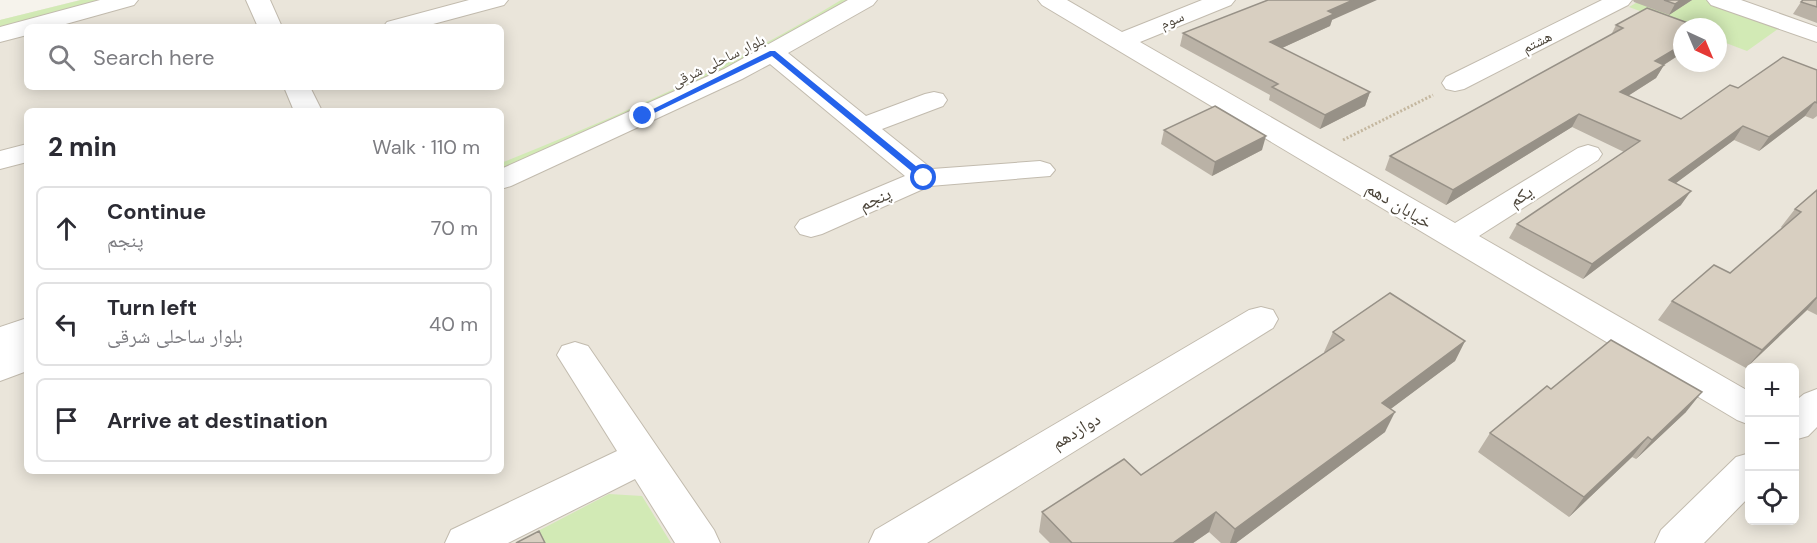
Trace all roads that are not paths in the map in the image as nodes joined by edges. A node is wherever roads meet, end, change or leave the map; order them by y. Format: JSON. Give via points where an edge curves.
{"nodes":[{"id":1,"x":126,"y":0,"type":"edge"},
{"id":2,"x":258,"y":0,"type":"edge"},
{"id":3,"x":496,"y":0,"type":"edge"},
{"id":4,"x":831,"y":0,"type":"edge"},
{"id":5,"x":865,"y":0,"type":"edge"},
{"id":6,"x":1050,"y":0,"type":"edge"},
{"id":7,"x":1223,"y":0,"type":"edge"},
{"id":8,"x":1620,"y":0,"type":"edge"},
{"id":9,"x":1719,"y":0,"type":"edge"},
{"id":10,"x":39,"y":24,"type":"edge"},
{"id":11,"x":269,"y":24,"type":"edge"},
{"id":12,"x":406,"y":24,"type":"edge"},
{"id":13,"x":24,"y":28,"type":"edge"},
{"id":14,"x":0,"y":35,"type":"edge"},
{"id":15,"x":1817,"y":35,"type":"edge"},
{"id":16,"x":1120,"y":41,"type":"junction"},
{"id":17,"x":772,"y":53,"type":"junction"},
{"id":18,"x":1455,"y":84,"type":"road end"},
{"id":19,"x":298,"y":90,"type":"edge"},
{"id":20,"x":934,"y":100,"type":"dead end"},
{"id":21,"x":307,"y":108,"type":"edge"},
{"id":22,"x":863,"y":127,"type":"junction"},
{"id":23,"x":1588,"y":153,"type":"dead end"},
{"id":24,"x":24,"y":154,"type":"edge"},
{"id":25,"x":504,"y":155,"type":"edge"},
{"id":26,"x":0,"y":160,"type":"edge"},
{"id":27,"x":1040,"y":170,"type":"dead end"},
{"id":28,"x":924,"y":178,"type":"junction"},
{"id":29,"x":504,"y":179,"type":"edge"},
{"id":30,"x":811,"y":227,"type":"dead end"},
{"id":31,"x":1454,"y":238,"type":"junction"},
{"id":32,"x":1261,"y":319,"type":"dead end"},
{"id":33,"x":24,"y":332,"type":"edge"},
{"id":34,"x":0,"y":341,"type":"edge"},
{"id":35,"x":575,"y":355,"type":"dead end"},
{"id":36,"x":24,"y":357,"type":"edge"},
{"id":37,"x":0,"y":367,"type":"edge"},
{"id":38,"x":1817,"y":404,"type":"edge"},
{"id":39,"x":1745,"y":408,"type":"edge"},
{"id":40,"x":1799,"y":420,"type":"edge"},
{"id":41,"x":642,"y":457,"type":"junction"},
{"id":42,"x":1747,"y":471,"type":"edge"},
{"id":43,"x":465,"y":543,"type":"edge"},
{"id":44,"x":699,"y":543,"type":"edge"},
{"id":45,"x":890,"y":543,"type":"edge"},
{"id":46,"x":1676,"y":543,"type":"edge"}],
"edges":[{"from":1,"to":10,"type":"street"},
{"from":2,"to":11,"type":"street"},
{"from":3,"to":12,"type":"street"},
{"from":4,"to":25,"type":"street","name":"بلوار ساحلی شرقی","via":[[751,46],[592,121]]},
{"from":5,"to":17,"type":"street","name":"بلوار ساحلی شرقی"},
{"from":6,"to":16,"type":"street","name":"خیابان دهم"},
{"from":7,"to":16,"type":"street","name":"سوم"},
{"from":8,"to":18,"type":"street","name":"هشتم"},
{"from":9,"to":15,"type":"street"},
{"from":13,"to":14,"type":"street"},
{"from":16,"to":31,"type":"street","name":"خیابان دهم"},
{"from":17,"to":22,"type":"street"},
{"from":17,"to":29,"type":"street","name":"بلوار ساحلی شرقی"},
{"from":19,"to":21,"type":"street"},
{"from":20,"to":22,"type":"street"},
{"from":22,"to":28,"type":"street"},
{"from":23,"to":31,"type":"street","name":"یکم"},
{"from":24,"to":26,"type":"street"},
{"from":27,"to":28,"type":"street","name":"پنجم"},
{"from":28,"to":30,"type":"street","name":"پنجم"},
{"from":31,"to":39,"type":"street","name":"خیابان دهم"},
{"from":32,"to":45,"type":"street","name":"دوازدهم"},
{"from":33,"to":34,"type":"street"},
{"from":35,"to":41,"type":"street"},
{"from":36,"to":37,"type":"street"},
{"from":38,"to":40,"type":"street"},
{"from":41,"to":43,"type":"street"},
{"from":41,"to":44,"type":"street"},
{"from":42,"to":46,"type":"street"}]}
